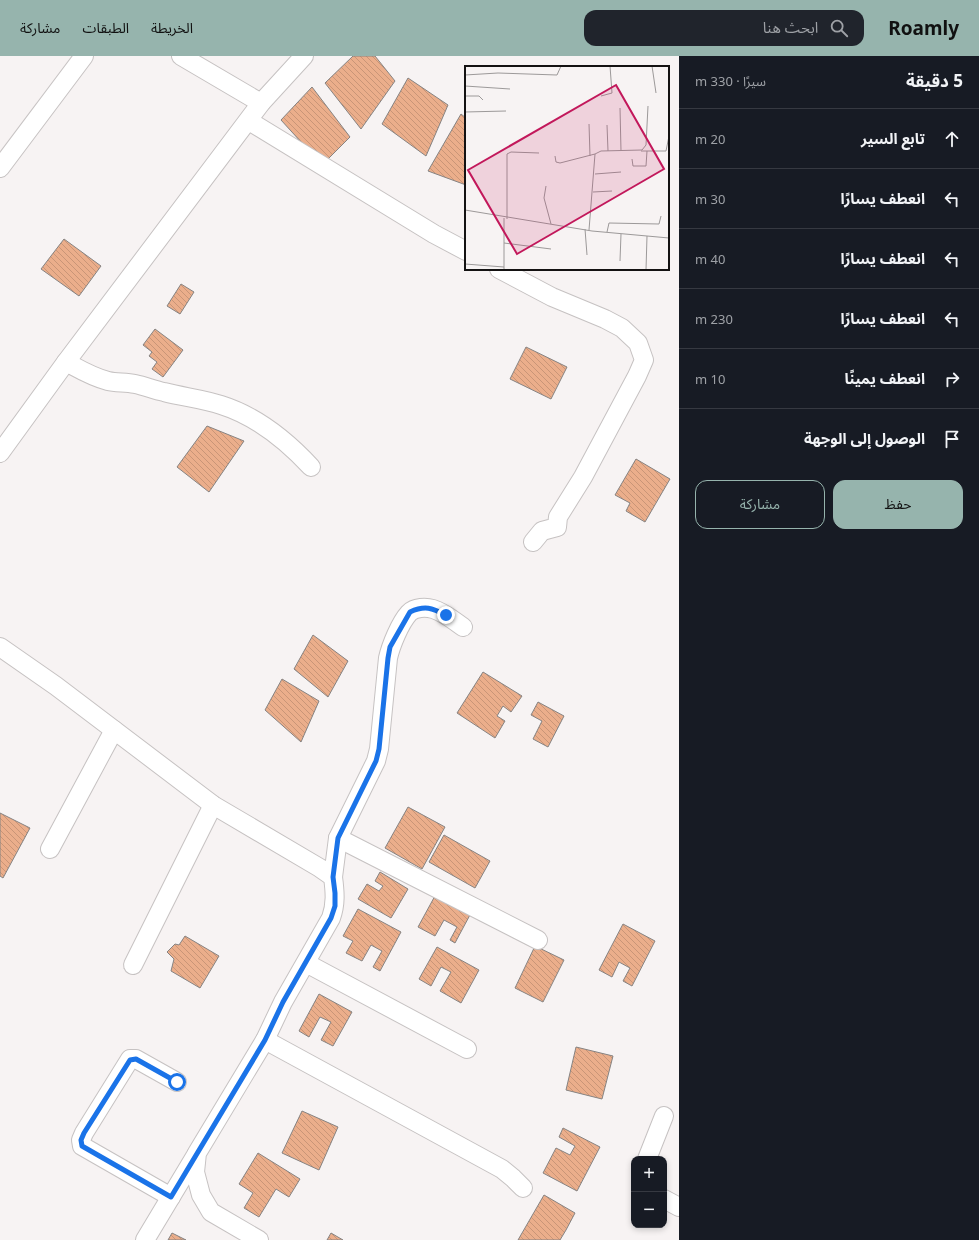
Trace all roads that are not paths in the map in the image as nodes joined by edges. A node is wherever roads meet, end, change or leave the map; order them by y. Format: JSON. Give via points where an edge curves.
{"nodes":[{"id":1,"x":84,"y":56,"type":"edge"},
{"id":2,"x":181,"y":56,"type":"edge"},
{"id":3,"x":304,"y":56,"type":"edge"},
{"id":4,"x":261,"y":103,"type":"junction"},
{"id":5,"x":249,"y":121,"type":"junction"},
{"id":6,"x":0,"y":168,"type":"edge"},
{"id":7,"x":465,"y":250,"type":"edge"},
{"id":8,"x":501,"y":270,"type":"edge"},
{"id":9,"x":66,"y":362,"type":"junction"},
{"id":10,"x":0,"y":452,"type":"edge"},
{"id":11,"x":311,"y":467,"type":"dead end"},
{"id":12,"x":533,"y":542,"type":"dead end"},
{"id":13,"x":463,"y":627,"type":"dead end"},
{"id":14,"x":0,"y":647,"type":"edge"},
{"id":15,"x":114,"y":730,"type":"junction"},
{"id":16,"x":213,"y":805,"type":"junction"},
{"id":17,"x":338,"y":838,"type":"junction"},
{"id":18,"x":50,"y":849,"type":"dead end"},
{"id":19,"x":333,"y":877,"type":"junction"},
{"id":20,"x":538,"y":940,"type":"dead end"},
{"id":21,"x":306,"y":963,"type":"junction"},
{"id":22,"x":133,"y":965,"type":"dead end"},
{"id":23,"x":265,"y":1040,"type":"junction"},
{"id":24,"x":467,"y":1049,"type":"dead end"},
{"id":25,"x":177,"y":1082,"type":"dead end"},
{"id":26,"x":664,"y":1116,"type":"dead end"},
{"id":27,"x":197,"y":1153,"type":"junction"},
{"id":28,"x":648,"y":1156,"type":"edge"},
{"id":29,"x":523,"y":1188,"type":"dead end"},
{"id":30,"x":171,"y":1197,"type":"junction"},
{"id":31,"x":667,"y":1201,"type":"edge"},
{"id":32,"x":679,"y":1208,"type":"edge"},
{"id":33,"x":145,"y":1240,"type":"edge"},
{"id":34,"x":259,"y":1240,"type":"edge"}],
"edges":[{"from":1,"to":6,"type":"street"},
{"from":2,"to":4,"type":"street"},
{"from":3,"to":4,"type":"street"},
{"from":4,"to":5,"type":"street"},
{"from":5,"to":7,"type":"street"},
{"from":5,"to":9,"type":"street"},
{"from":8,"to":12,"type":"street","via":[[552,297],[622,328],[638,343],[644,360],[583,477],[558,517],[557,527],[542,531]]},
{"from":9,"to":10,"type":"street"},
{"from":9,"to":11,"type":"street","via":[[92,376],[109,381],[133,384],[221,405],[244,414],[272,431]]},
{"from":13,"to":17,"type":"street","via":[[446,615],[428,608],[410,612],[404,622],[390,647],[376,761]]},
{"from":14,"to":15,"type":"street"},
{"from":15,"to":16,"type":"street"},
{"from":15,"to":18,"type":"street"},
{"from":16,"to":19,"type":"street"},
{"from":16,"to":22,"type":"street"},
{"from":17,"to":19,"type":"street"},
{"from":17,"to":20,"type":"street"},
{"from":19,"to":21,"type":"street","via":[[335,906]]},
{"from":21,"to":23,"type":"street"},
{"from":21,"to":24,"type":"street"},
{"from":23,"to":27,"type":"street"},
{"from":23,"to":29,"type":"street","via":[[502,1169]]},
{"from":25,"to":30,"type":"street","via":[[136,1059],[130,1060],[81,1140],[82,1146]]},
{"from":26,"to":28,"type":"street"},
{"from":27,"to":30,"type":"street"},
{"from":27,"to":34,"type":"street","via":[[195,1172],[201,1195],[211,1212]]},
{"from":30,"to":33,"type":"street"},
{"from":31,"to":32,"type":"street"}]}
